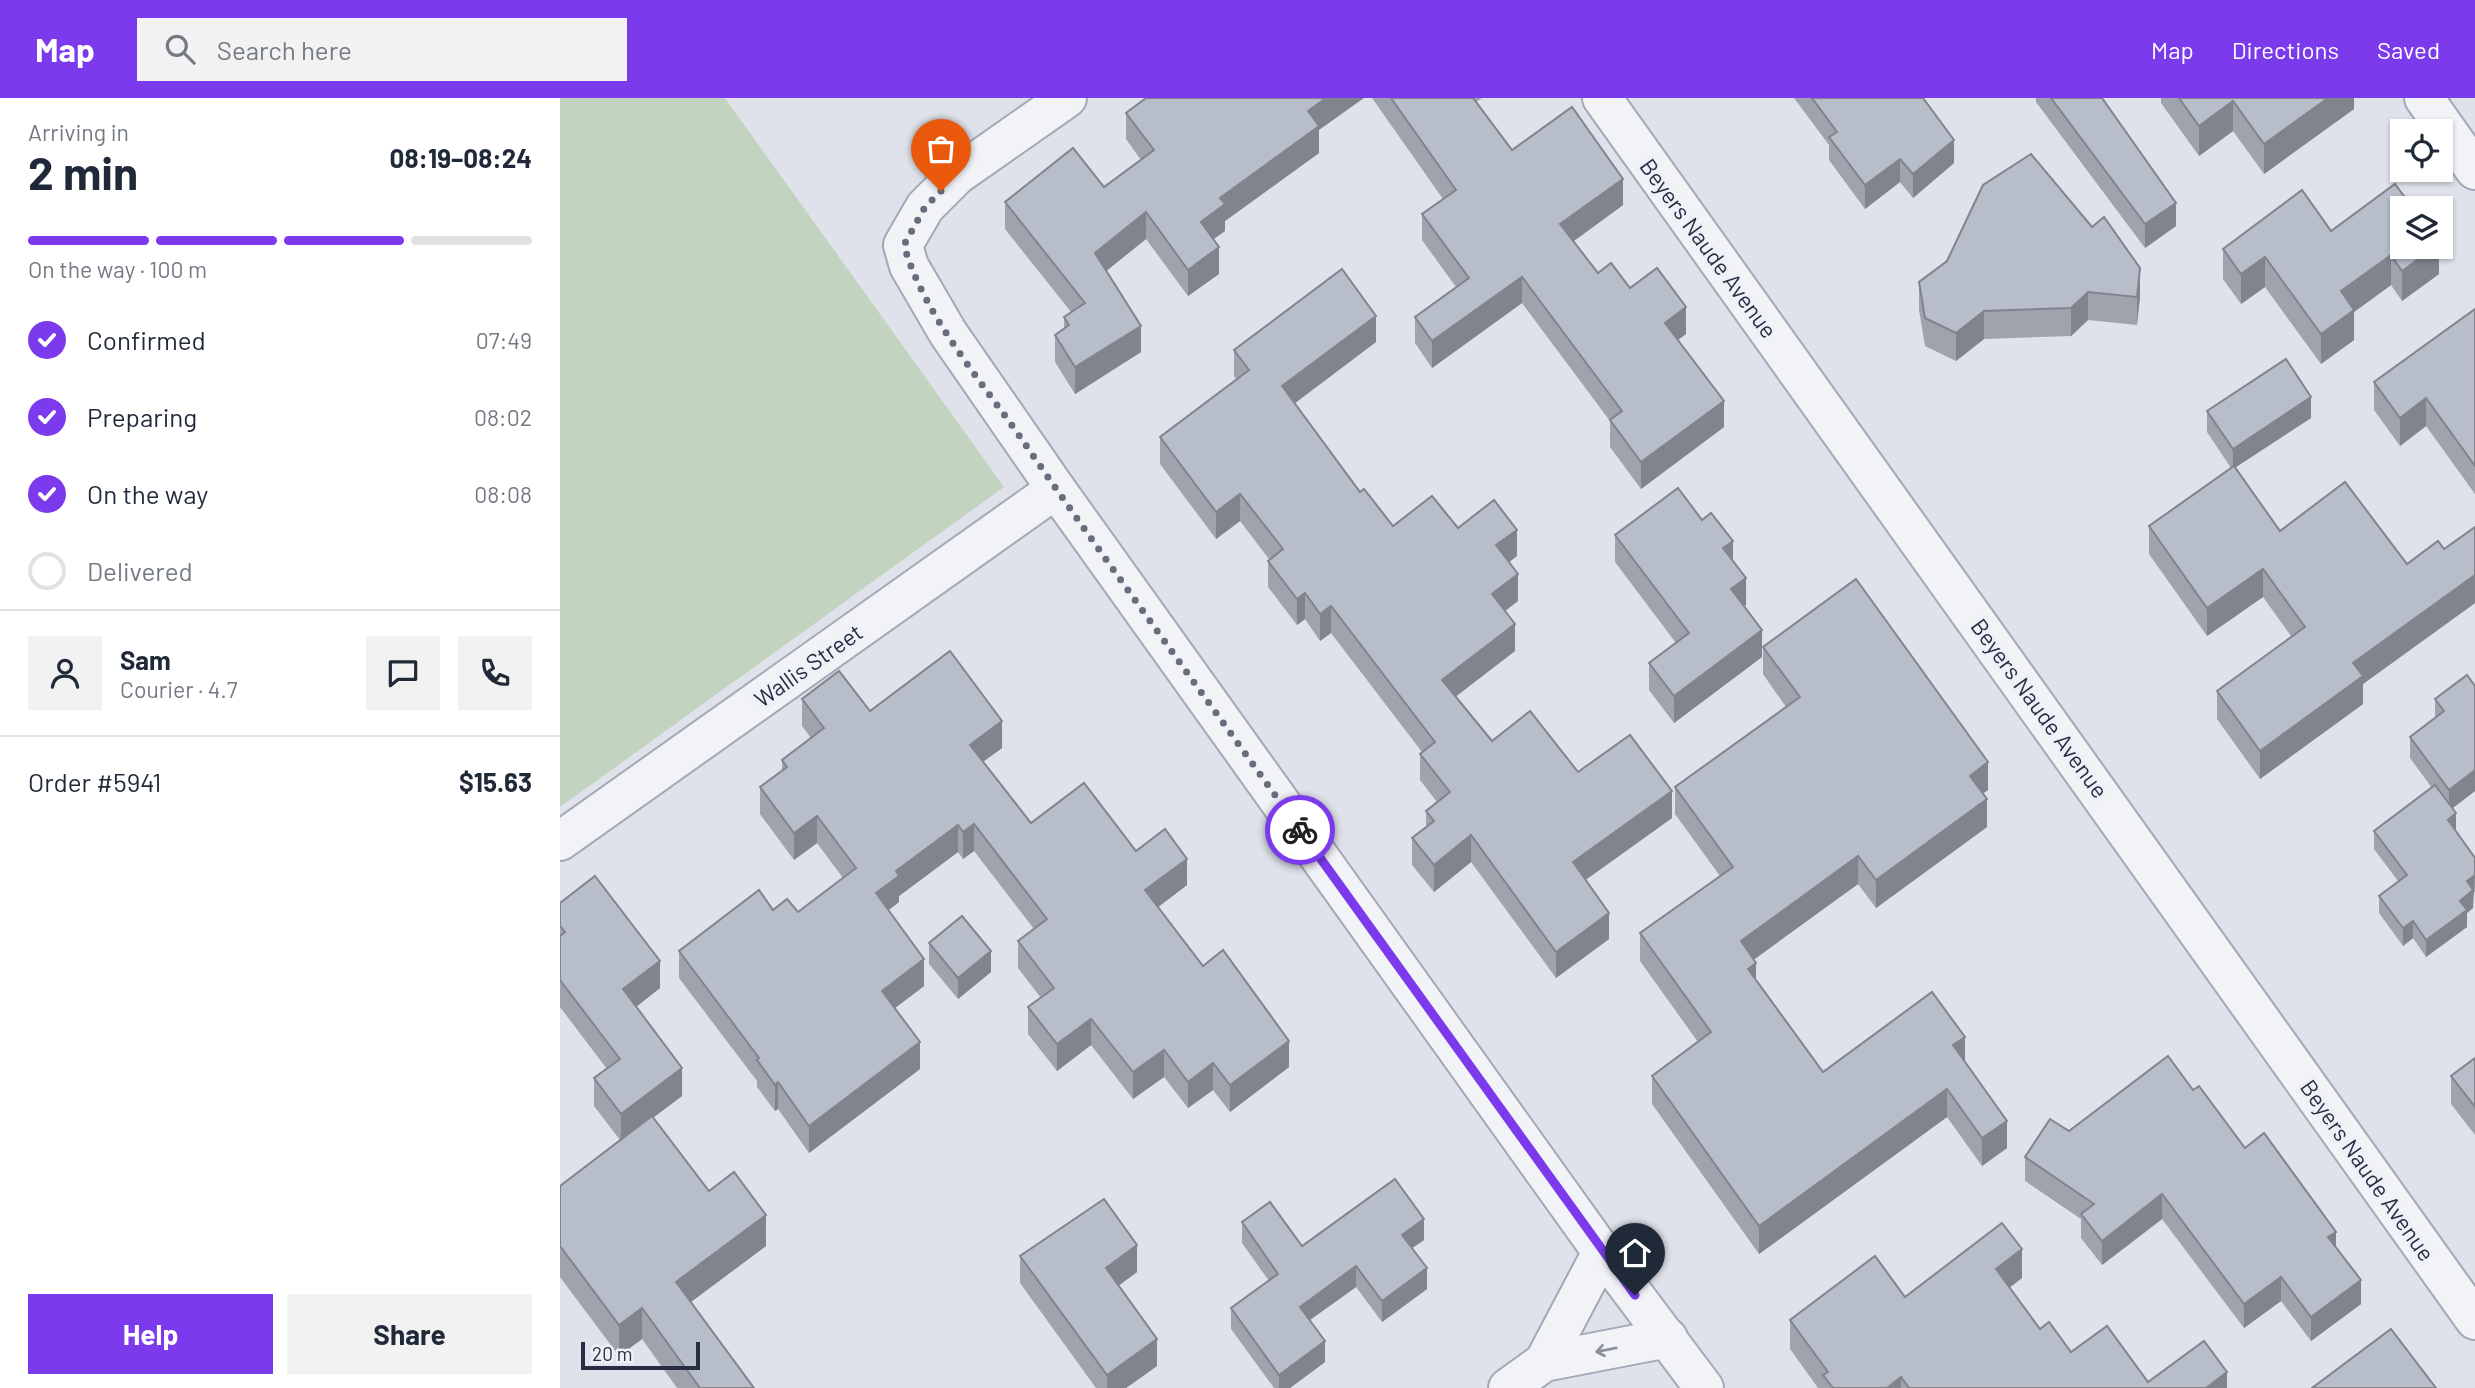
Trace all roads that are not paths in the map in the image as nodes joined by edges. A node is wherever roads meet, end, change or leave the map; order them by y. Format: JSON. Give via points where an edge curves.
{"nodes":[{"id":1,"x":1067,"y":98,"type":"edge"},
{"id":2,"x":1602,"y":98,"type":"edge"},
{"id":3,"x":2424,"y":98,"type":"edge"},
{"id":4,"x":2475,"y":170,"type":"edge"},
{"id":5,"x":1056,"y":489,"type":"junction"},
{"id":6,"x":560,"y":841,"type":"edge"},
{"id":7,"x":1602,"y":1252,"type":"junction"},
{"id":8,"x":2475,"y":1320,"type":"edge"},
{"id":9,"x":1668,"y":1338,"type":"junction"},
{"id":10,"x":1544,"y":1362,"type":"junction"},
{"id":11,"x":1508,"y":1388,"type":"edge"},
{"id":12,"x":1704,"y":1388,"type":"edge"}],
"edges":[{"from":1,"to":5,"type":"street","via":[[957,176],[925,207],[904,245],[909,266],[948,333]]},
{"from":2,"to":8,"type":"street","name":"Beyers Naude Avenue"},
{"from":3,"to":4,"type":"street"},
{"from":5,"to":6,"type":"street","name":"Wallis Street"},
{"from":5,"to":7,"type":"street"},
{"from":7,"to":9,"type":"street"},
{"from":7,"to":10,"type":"street"},
{"from":9,"to":10,"type":"street","one_way":true},
{"from":9,"to":12,"type":"street"},
{"from":10,"to":11,"type":"street"}]}
